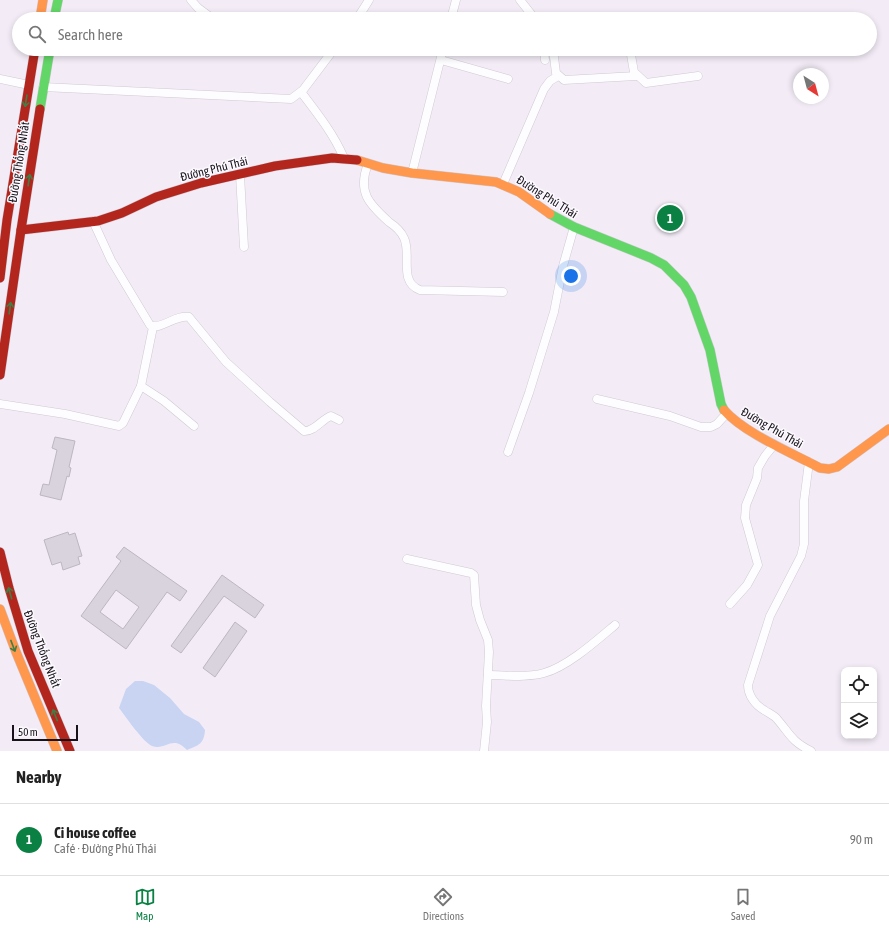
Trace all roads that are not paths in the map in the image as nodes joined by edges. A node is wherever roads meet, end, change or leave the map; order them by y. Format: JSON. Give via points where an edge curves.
{"nodes":[{"id":1,"x":43,"y":0,"type":"edge"},
{"id":2,"x":58,"y":0,"type":"edge"},
{"id":3,"x":191,"y":0,"type":"edge"},
{"id":4,"x":369,"y":0,"type":"edge"},
{"id":5,"x":456,"y":0,"type":"edge"},
{"id":6,"x":520,"y":0,"type":"edge"},
{"id":7,"x":41,"y":12,"type":"edge"},
{"id":8,"x":55,"y":12,"type":"edge"},
{"id":9,"x":203,"y":12,"type":"edge"},
{"id":10,"x":361,"y":12,"type":"edge"},
{"id":11,"x":453,"y":12,"type":"edge"},
{"id":12,"x":529,"y":12,"type":"edge"},
{"id":13,"x":34,"y":56,"type":"edge"},
{"id":14,"x":49,"y":56,"type":"edge"},
{"id":15,"x":329,"y":56,"type":"edge"},
{"id":16,"x":442,"y":56,"type":"edge"},
{"id":17,"x":545,"y":56,"type":"edge"},
{"id":18,"x":554,"y":56,"type":"edge"},
{"id":19,"x":631,"y":56,"type":"edge"},
{"id":20,"x":441,"y":60,"type":"junction"},
{"id":21,"x":545,"y":60,"type":"dead end"},
{"id":22,"x":558,"y":76,"type":"junction"},
{"id":23,"x":636,"y":76,"type":"junction"},
{"id":24,"x":698,"y":76,"type":"dead end"},
{"id":25,"x":0,"y":79,"type":"edge"},
{"id":26,"x":508,"y":79,"type":"dead end"},
{"id":27,"x":29,"y":85,"type":"junction"},
{"id":28,"x":43,"y":87,"type":"junction"},
{"id":29,"x":301,"y":92,"type":"junction"},
{"id":30,"x":344,"y":158,"type":"junction"},
{"id":31,"x":368,"y":164,"type":"junction"},
{"id":32,"x":412,"y":173,"type":"junction"},
{"id":33,"x":240,"y":175,"type":"junction"},
{"id":34,"x":503,"y":184,"type":"junction"},
{"id":35,"x":93,"y":221,"type":"junction"},
{"id":36,"x":574,"y":227,"type":"junction"},
{"id":37,"x":6,"y":230,"type":"junction"},
{"id":38,"x":21,"y":230,"type":"junction"},
{"id":39,"x":2,"y":245,"type":"edge"},
{"id":40,"x":244,"y":247,"type":"dead end"},
{"id":41,"x":0,"y":278,"type":"edge"},
{"id":42,"x":503,"y":292,"type":"dead end"},
{"id":43,"x":153,"y":327,"type":"junction"},
{"id":44,"x":0,"y":375,"type":"edge"},
{"id":45,"x":141,"y":386,"type":"junction"},
{"id":46,"x":597,"y":399,"type":"dead end"},
{"id":47,"x":0,"y":404,"type":"edge"},
{"id":48,"x":727,"y":413,"type":"junction"},
{"id":49,"x":339,"y":420,"type":"dead end"},
{"id":50,"x":194,"y":426,"type":"dead end"},
{"id":51,"x":889,"y":429,"type":"edge"},
{"id":52,"x":774,"y":445,"type":"junction"},
{"id":53,"x":508,"y":452,"type":"dead end"},
{"id":54,"x":809,"y":462,"type":"junction"},
{"id":55,"x":0,"y":552,"type":"edge"},
{"id":56,"x":407,"y":560,"type":"dead end"},
{"id":57,"x":730,"y":604,"type":"dead end"},
{"id":58,"x":0,"y":609,"type":"edge"},
{"id":59,"x":615,"y":625,"type":"dead end"},
{"id":60,"x":488,"y":675,"type":"junction"},
{"id":61,"x":57,"y":751,"type":"edge"},
{"id":62,"x":70,"y":751,"type":"edge"},
{"id":63,"x":484,"y":751,"type":"edge"},
{"id":64,"x":811,"y":751,"type":"edge"}],
"edges":[{"from":1,"to":7,"type":"main road"},
{"from":2,"to":8,"type":"main road"},
{"from":3,"to":9,"type":"street"},
{"from":4,"to":10,"type":"street"},
{"from":5,"to":11,"type":"street"},
{"from":6,"to":12,"type":"street"},
{"from":13,"to":27,"type":"main road","name":"Đường Thống Nhất"},
{"from":14,"to":28,"type":"main road","name":"Đường Thống Nhất"},
{"from":15,"to":29,"type":"street"},
{"from":16,"to":20,"type":"street"},
{"from":17,"to":21,"type":"street"},
{"from":18,"to":22,"type":"street"},
{"from":19,"to":23,"type":"street"},
{"from":20,"to":26,"type":"street"},
{"from":20,"to":32,"type":"street"},
{"from":22,"to":23,"type":"street","via":[[567,81]]},
{"from":22,"to":34,"type":"street","via":[[544,89]]},
{"from":23,"to":24,"type":"street","via":[[648,83]]},
{"from":25,"to":27,"type":"street"},
{"from":27,"to":37,"type":"main road","name":"Đường Thống Nhất","one_way":true},
{"from":28,"to":29,"type":"street","via":[[291,99]]},
{"from":38,"to":28,"type":"main road","name":"Đường Thống Nhất","one_way":true},
{"from":29,"to":30,"type":"street","via":[[324,122]]},
{"from":30,"to":31,"type":"main road","name":"Đường Phú Thái"},
{"from":30,"to":33,"type":"main road","name":"Đường Phú Thái","via":[[275,166]]},
{"from":31,"to":32,"type":"main road","name":"Đường Phú Thái"},
{"from":31,"to":42,"type":"street","via":[[364,175],[365,190],[370,203],[404,236],[408,278],[414,288]]},
{"from":32,"to":34,"type":"main road","name":"Đường Phú Thái","via":[[482,179]]},
{"from":33,"to":35,"type":"main road","name":"Đường Phú Thái","via":[[201,183],[156,197],[122,213]]},
{"from":33,"to":40,"type":"street"},
{"from":34,"to":36,"type":"main road","name":"Đường Phú Thái"},
{"from":35,"to":38,"type":"main road","name":"Đường Phú Thái"},
{"from":35,"to":43,"type":"street","via":[[118,274],[147,322]]},
{"from":36,"to":48,"type":"main road","name":"Đường Phú Thái","via":[[651,258],[664,265],[679,279],[691,297],[698,316],[710,350],[721,404]]},
{"from":36,"to":53,"type":"street","via":[[554,312]]},
{"from":37,"to":38,"type":"main road","name":"Đường Phú Thái"},
{"from":37,"to":39,"type":"main road","name":"Đường Thống Nhất"},
{"from":44,"to":38,"type":"main road","name":"Đường Thống Nhất","one_way":true},
{"from":39,"to":41,"type":"main road","name":"Đường Thống Nhất"},
{"from":43,"to":45,"type":"street"},
{"from":43,"to":49,"type":"street","via":[[177,318],[189,318],[226,362],[304,431],[310,430],[331,416]]},
{"from":45,"to":47,"type":"street","via":[[123,423],[119,426]]},
{"from":45,"to":50,"type":"street"},
{"from":46,"to":48,"type":"street","via":[[670,416],[701,427],[717,424]]},
{"from":48,"to":52,"type":"main road","name":"Đường Phú Thái"},
{"from":51,"to":54,"type":"main road","name":"Đường Phú Thái","via":[[837,467],[820,468]]},
{"from":52,"to":54,"type":"main road","name":"Đường Phú Thái"},
{"from":52,"to":57,"type":"street","via":[[758,468],[757,478],[746,505],[745,518],[758,565],[747,585]]},
{"from":54,"to":64,"type":"street","via":[[804,501],[802,556],[770,616],[748,692],[757,704],[777,718],[791,738]]},
{"from":62,"to":55,"type":"main road","name":"Đường Thống Nhất","one_way":true,"via":[[28,650]]},
{"from":56,"to":60,"type":"street","via":[[474,574],[476,605],[488,640]]},
{"from":58,"to":61,"type":"main road","name":"Đường Thống Nhất","one_way":true},
{"from":59,"to":60,"type":"street","via":[[566,662],[544,673],[528,676]]},
{"from":60,"to":63,"type":"street"}]}
